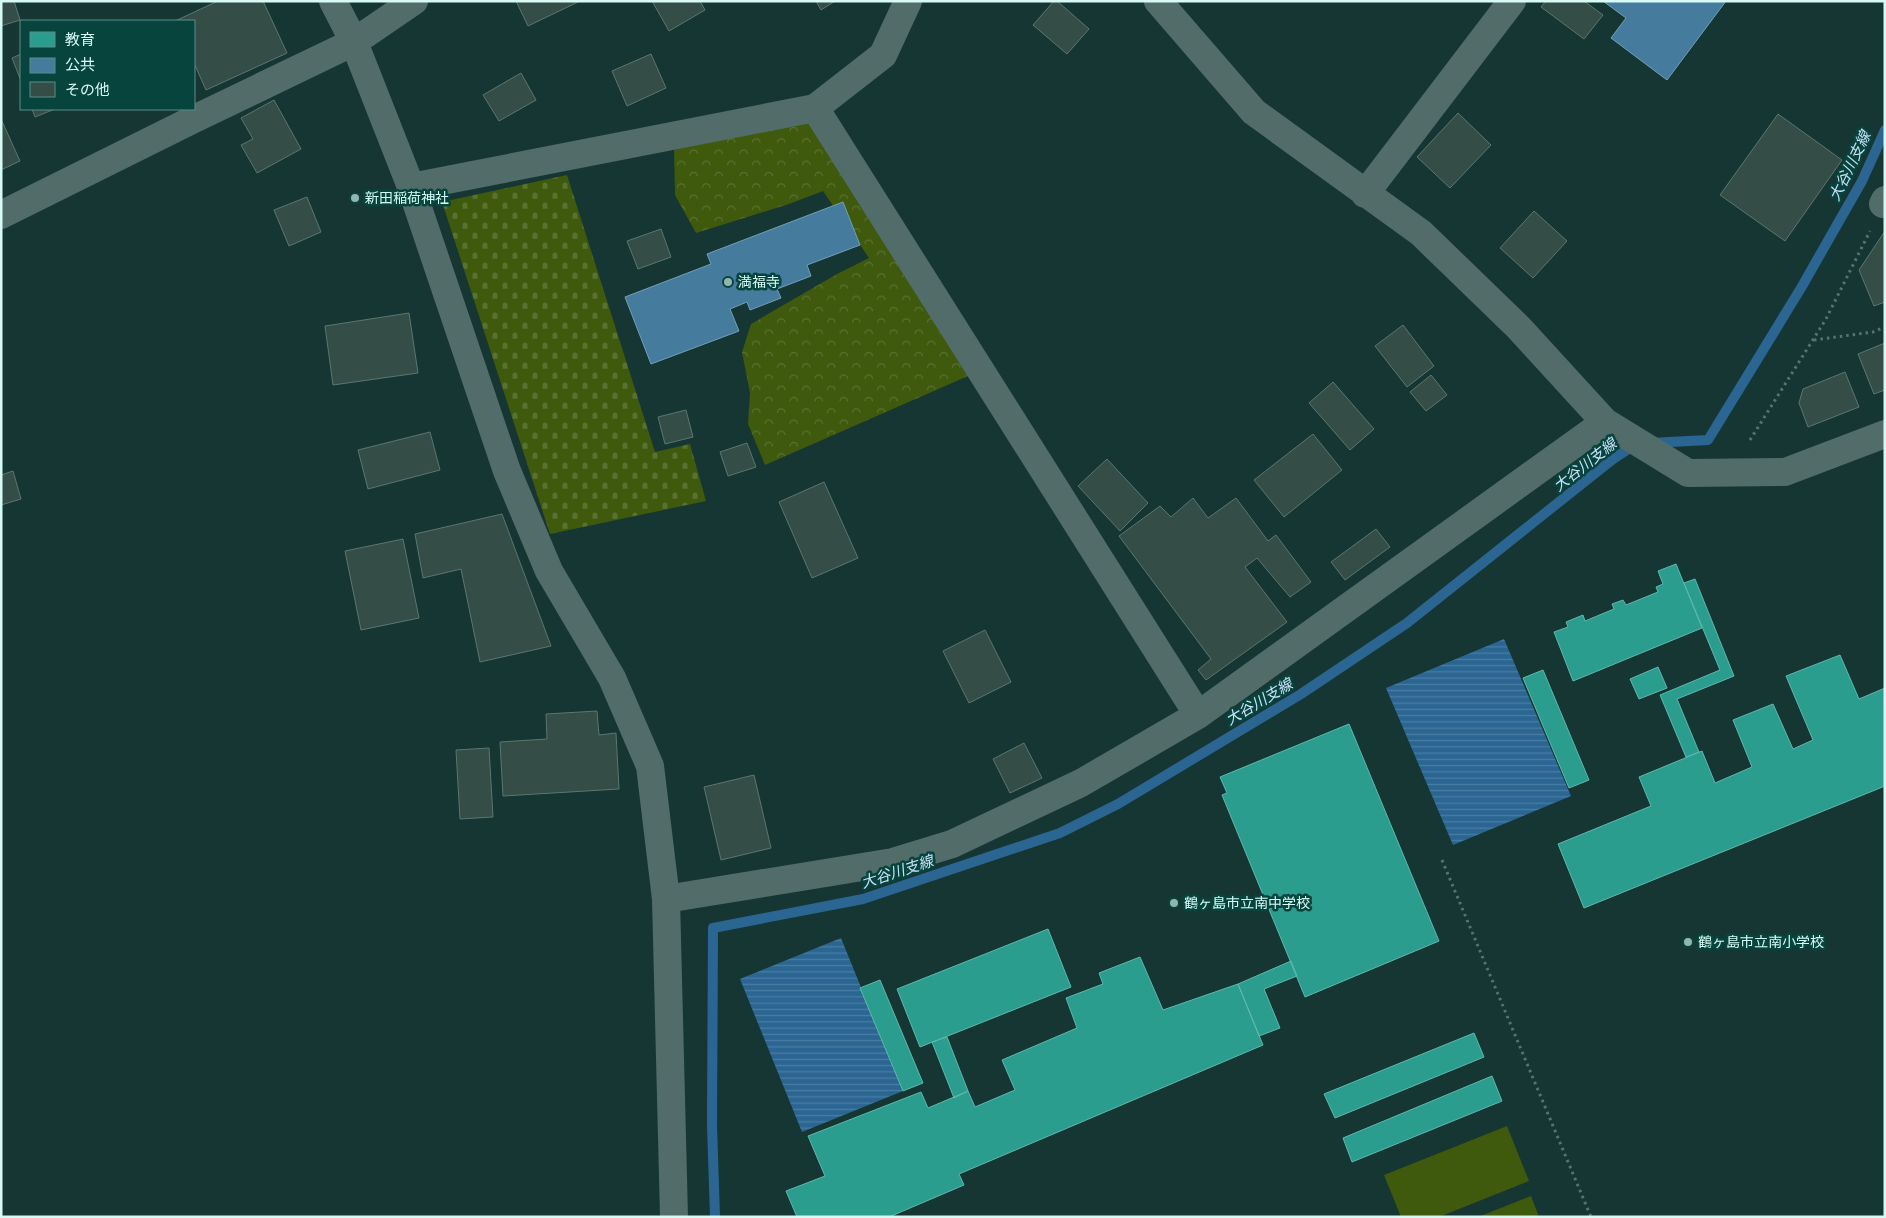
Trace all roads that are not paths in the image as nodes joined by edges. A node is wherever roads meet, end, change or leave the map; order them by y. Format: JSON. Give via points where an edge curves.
{"nodes":[{"id":1,"x":333,"y":1,"type":"edge"},
{"id":2,"x":414,"y":1,"type":"edge"},
{"id":3,"x":908,"y":1,"type":"edge"},
{"id":4,"x":1158,"y":1,"type":"edge"},
{"id":5,"x":1512,"y":1,"type":"edge"},
{"id":6,"x":354,"y":42,"type":"junction"},
{"id":7,"x":814,"y":108,"type":"junction"},
{"id":8,"x":411,"y":187,"type":"junction"},
{"id":9,"x":1365,"y":194,"type":"junction"},
{"id":10,"x":1,"y":215,"type":"edge"},
{"id":11,"x":1605,"y":422,"type":"junction"},
{"id":12,"x":1885,"y":434,"type":"edge"},
{"id":13,"x":1198,"y":715,"type":"junction"},
{"id":14,"x":666,"y":899,"type":"junction"},
{"id":15,"x":674,"y":1217,"type":"edge"}],
"edges":[{"from":1,"to":6,"type":"street"},
{"from":2,"to":6,"type":"street"},
{"from":3,"to":7,"type":"street","via":[[883,55]]},
{"from":4,"to":9,"type":"street","via":[[1254,112]]},
{"from":5,"to":9,"type":"street"},
{"from":6,"to":8,"type":"street"},
{"from":6,"to":10,"type":"street"},
{"from":7,"to":8,"type":"street"},
{"from":7,"to":13,"type":"street"},
{"from":8,"to":14,"type":"street","via":[[507,471],[549,571],[612,678],[650,766]]},
{"from":9,"to":11,"type":"street","via":[[1428,240],[1520,328]]},
{"from":11,"to":12,"type":"street","via":[[1688,472],[1785,472]]},
{"from":11,"to":13,"type":"street"},
{"from":13,"to":14,"type":"street","via":[[1081,783],[952,844],[893,862]]},
{"from":14,"to":15,"type":"street"}]}
